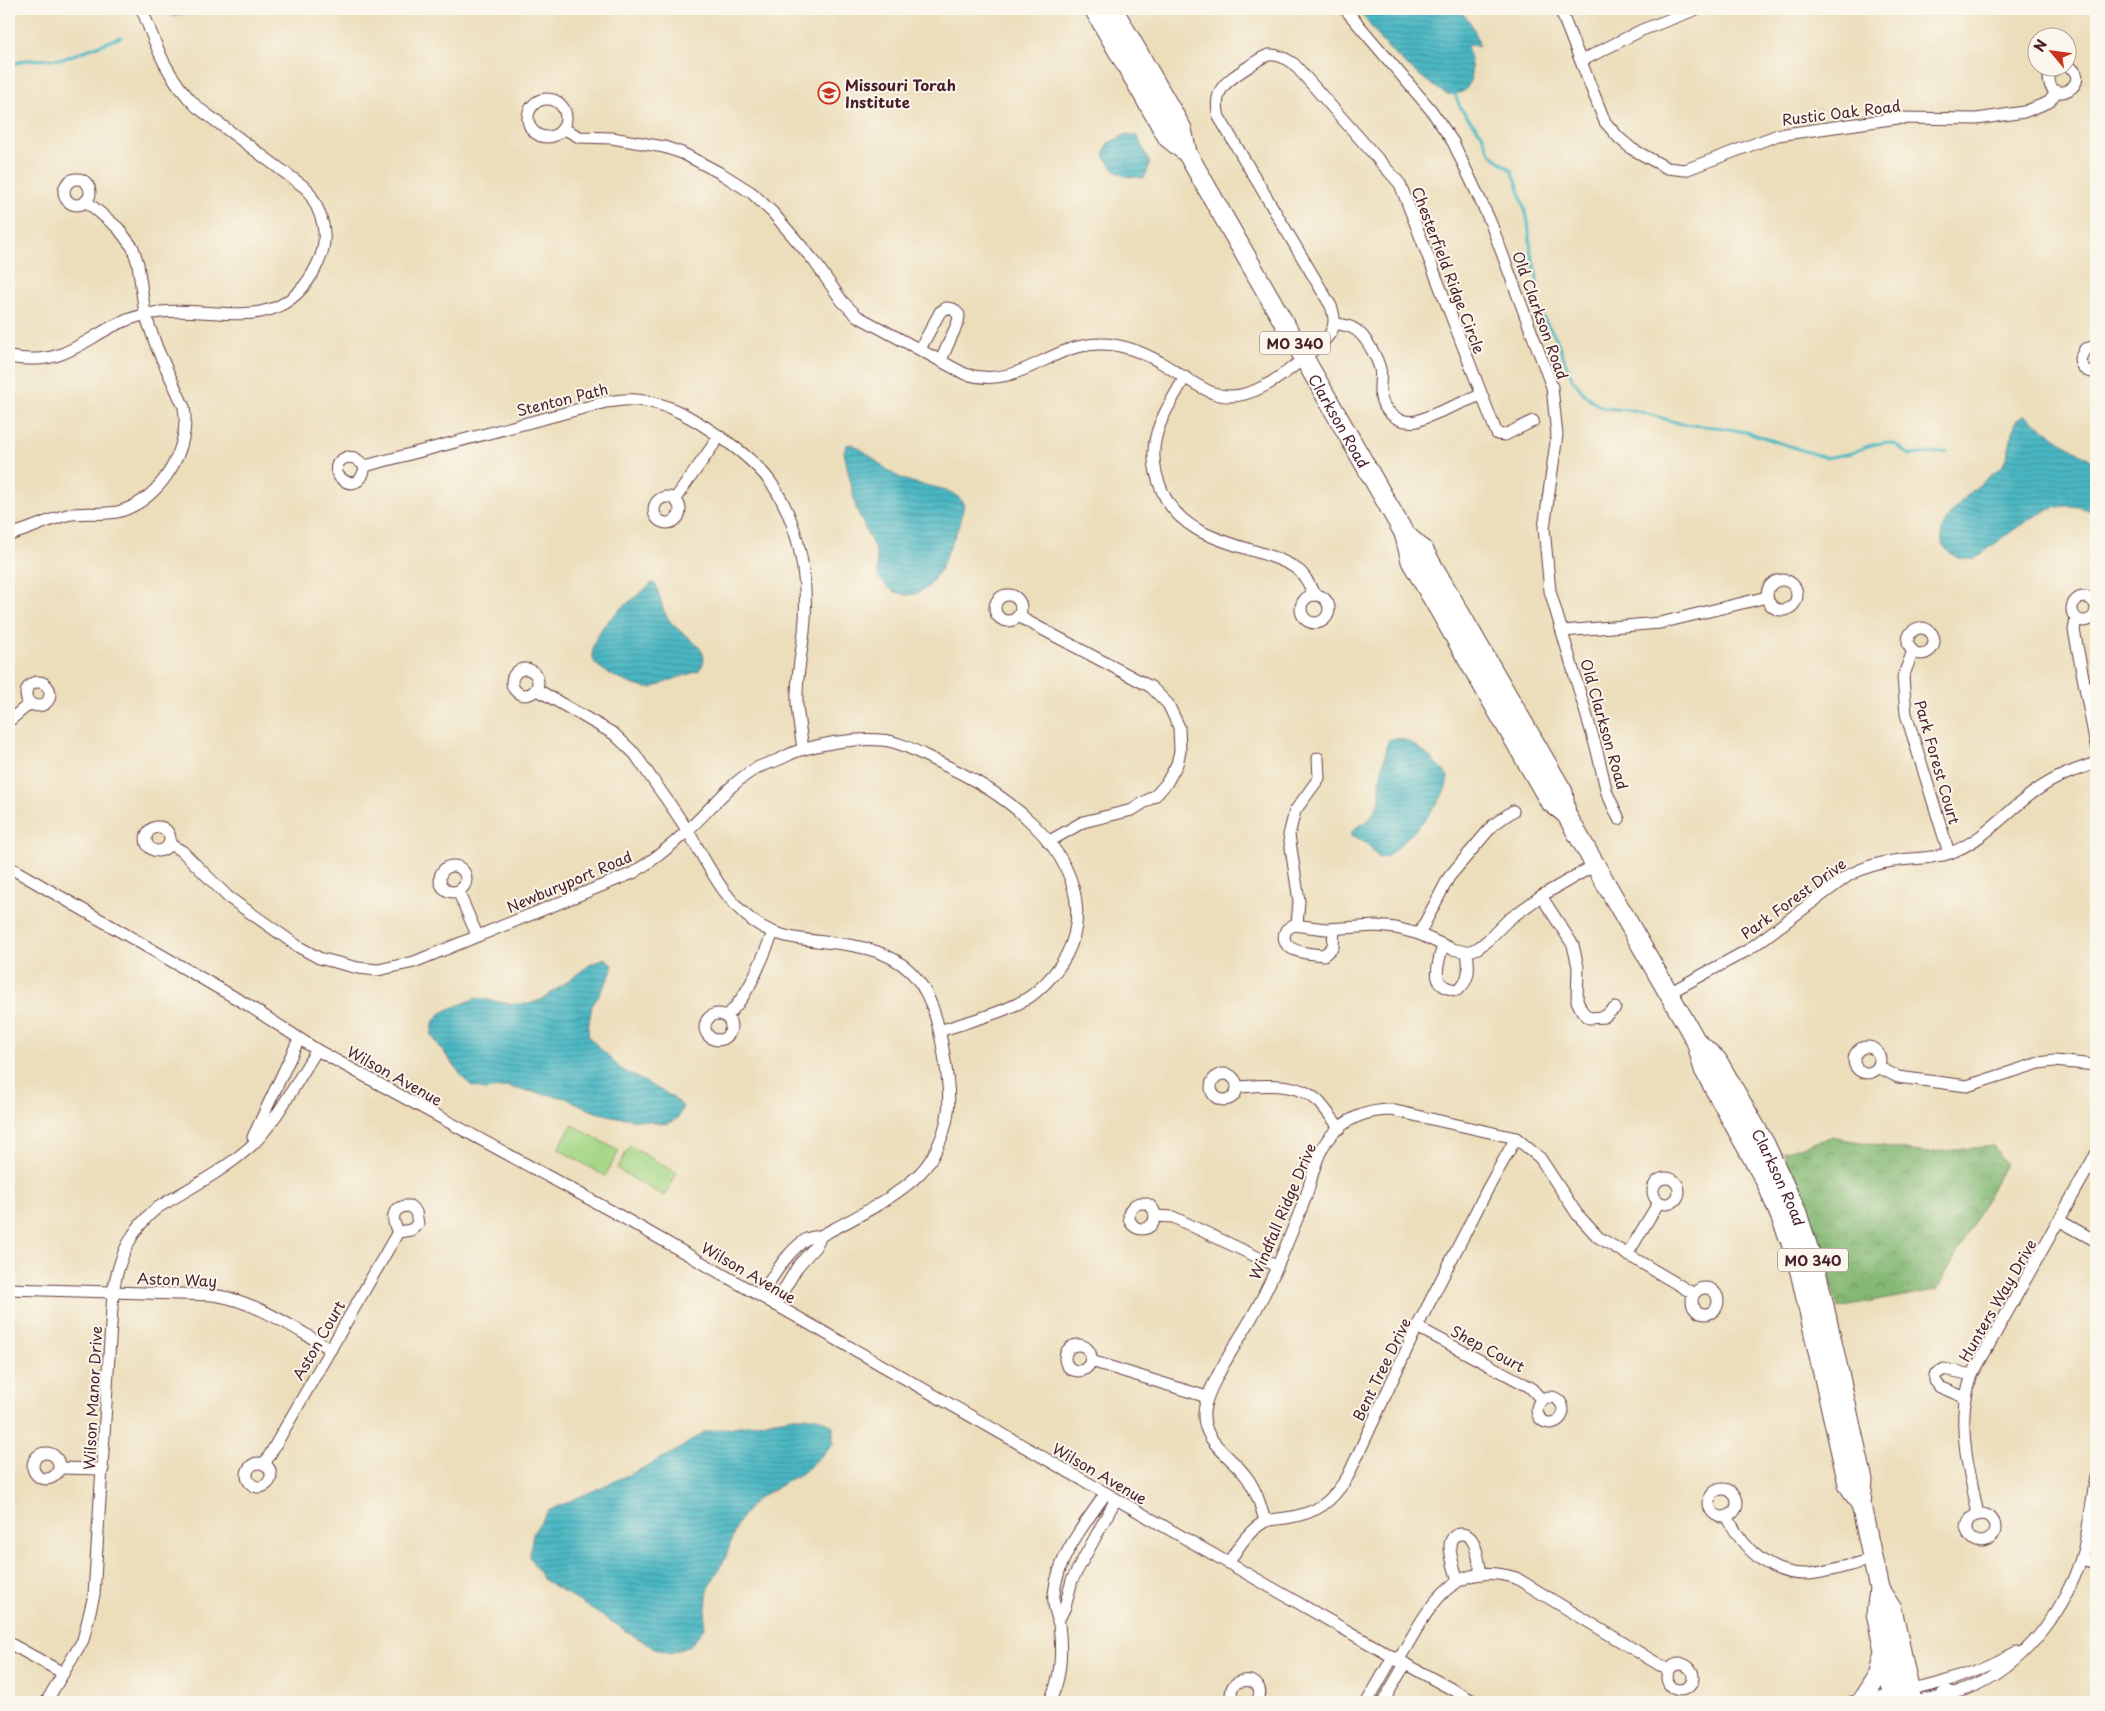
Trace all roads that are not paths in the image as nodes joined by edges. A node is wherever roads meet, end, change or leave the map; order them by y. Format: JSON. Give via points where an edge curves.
{"nodes":[{"id":1,"x":142,"y":9,"type":"edge"},
{"id":2,"x":1094,"y":9,"type":"edge"},
{"id":3,"x":1345,"y":9,"type":"edge"},
{"id":4,"x":1560,"y":9,"type":"edge"},
{"id":5,"x":1698,"y":9,"type":"edge"},
{"id":6,"x":1110,"y":11,"type":"edge"},
{"id":7,"x":1581,"y":61,"type":"junction"},
{"id":8,"x":2049,"y":78,"type":"edge"},
{"id":9,"x":2076,"y":78,"type":"edge"},
{"id":10,"x":2057,"y":91,"type":"junction"},
{"id":11,"x":563,"y":128,"type":"dead end"},
{"id":12,"x":1187,"y":153,"type":"junction"},
{"id":13,"x":86,"y":201,"type":"dead end"},
{"id":14,"x":145,"y":314,"type":"junction"},
{"id":15,"x":1334,"y":323,"type":"junction"},
{"id":16,"x":2096,"y":346,"type":"edge"},
{"id":17,"x":920,"y":349,"type":"junction"},
{"id":18,"x":9,"y":357,"type":"edge"},
{"id":19,"x":1304,"y":358,"type":"junction"},
{"id":20,"x":941,"y":360,"type":"junction"},
{"id":21,"x":2096,"y":372,"type":"edge"},
{"id":22,"x":1185,"y":377,"type":"junction"},
{"id":23,"x":1480,"y":395,"type":"junction"},
{"id":24,"x":1533,"y":421,"type":"dead end"},
{"id":25,"x":719,"y":436,"type":"junction"},
{"id":26,"x":365,"y":466,"type":"dead end"},
{"id":27,"x":675,"y":499,"type":"dead end"},
{"id":28,"x":9,"y":535,"type":"edge"},
{"id":29,"x":1314,"y":595,"type":"dead end"},
{"id":30,"x":1767,"y":596,"type":"dead end"},
{"id":31,"x":1018,"y":615,"type":"dead end"},
{"id":32,"x":2076,"y":619,"type":"dead end"},
{"id":33,"x":1562,"y":631,"type":"junction"},
{"id":34,"x":1913,"y":651,"type":"dead end"},
{"id":35,"x":536,"y":689,"type":"dead end"},
{"id":36,"x":29,"y":704,"type":"dead end"},
{"id":37,"x":9,"y":721,"type":"edge"},
{"id":38,"x":2096,"y":745,"type":"edge"},
{"id":39,"x":803,"y":749,"type":"junction"},
{"id":40,"x":1318,"y":758,"type":"dead end"},
{"id":41,"x":2096,"y":764,"type":"edge"},
{"id":42,"x":1513,"y":811,"type":"dead end"},
{"id":43,"x":1619,"y":819,"type":"dead end"},
{"id":44,"x":688,"y":831,"type":"junction"},
{"id":45,"x":1048,"y":842,"type":"junction"},
{"id":46,"x":169,"y":844,"type":"dead end"},
{"id":47,"x":1950,"y":853,"type":"junction"},
{"id":48,"x":1595,"y":865,"type":"junction"},
{"id":49,"x":9,"y":867,"type":"edge"},
{"id":50,"x":458,"y":891,"type":"dead end"},
{"id":51,"x":1541,"y":896,"type":"junction"},
{"id":52,"x":1297,"y":925,"type":"junction"},
{"id":53,"x":1334,"y":929,"type":"junction"},
{"id":54,"x":773,"y":933,"type":"junction"},
{"id":55,"x":1419,"y":934,"type":"junction"},
{"id":56,"x":477,"y":935,"type":"junction"},
{"id":57,"x":1444,"y":945,"type":"junction"},
{"id":58,"x":1467,"y":952,"type":"junction"},
{"id":59,"x":1669,"y":993,"type":"junction"},
{"id":60,"x":1615,"y":1008,"type":"dead end"},
{"id":61,"x":726,"y":1017,"type":"dead end"},
{"id":62,"x":940,"y":1031,"type":"junction"},
{"id":63,"x":299,"y":1039,"type":"junction"},
{"id":64,"x":317,"y":1050,"type":"junction"},
{"id":65,"x":2096,"y":1065,"type":"edge"},
{"id":66,"x":1878,"y":1067,"type":"dead end"},
{"id":67,"x":1238,"y":1087,"type":"dead end"},
{"id":68,"x":1340,"y":1128,"type":"junction"},
{"id":69,"x":1516,"y":1138,"type":"junction"},
{"id":70,"x":249,"y":1148,"type":"junction"},
{"id":71,"x":2096,"y":1154,"type":"edge"},
{"id":72,"x":1659,"y":1202,"type":"dead end"},
{"id":73,"x":1155,"y":1216,"type":"dead end"},
{"id":74,"x":2060,"y":1221,"type":"junction"},
{"id":75,"x":398,"y":1232,"type":"dead end"},
{"id":76,"x":821,"y":1236,"type":"junction"},
{"id":77,"x":2096,"y":1241,"type":"edge"},
{"id":78,"x":1628,"y":1255,"type":"junction"},
{"id":79,"x":1276,"y":1266,"type":"junction"},
{"id":80,"x":9,"y":1289,"type":"edge"},
{"id":81,"x":113,"y":1292,"type":"junction"},
{"id":82,"x":1694,"y":1294,"type":"dead end"},
{"id":83,"x":760,"y":1296,"type":"junction"},
{"id":84,"x":775,"y":1305,"type":"junction"},
{"id":85,"x":1417,"y":1327,"type":"junction"},
{"id":86,"x":331,"y":1349,"type":"junction"},
{"id":87,"x":1091,"y":1361,"type":"dead end"},
{"id":88,"x":1972,"y":1375,"type":"junction"},
{"id":89,"x":1207,"y":1397,"type":"junction"},
{"id":90,"x":1966,"y":1398,"type":"junction"},
{"id":91,"x":1542,"y":1400,"type":"dead end"},
{"id":92,"x":265,"y":1463,"type":"dead end"},
{"id":93,"x":60,"y":1468,"type":"dead end"},
{"id":94,"x":103,"y":1469,"type":"junction"},
{"id":95,"x":2096,"y":1477,"type":"edge"},
{"id":96,"x":1111,"y":1496,"type":"junction"},
{"id":97,"x":1978,"y":1515,"type":"dead end"},
{"id":98,"x":1727,"y":1516,"type":"dead end"},
{"id":99,"x":1265,"y":1521,"type":"junction"},
{"id":100,"x":1873,"y":1559,"type":"junction"},
{"id":101,"x":2081,"y":1559,"type":"junction"},
{"id":102,"x":2096,"y":1563,"type":"edge"},
{"id":103,"x":1229,"y":1564,"type":"junction"},
{"id":104,"x":1481,"y":1574,"type":"junction"},
{"id":105,"x":1458,"y":1581,"type":"junction"},
{"id":106,"x":1879,"y":1589,"type":"junction"},
{"id":107,"x":1058,"y":1621,"type":"junction"},
{"id":108,"x":9,"y":1643,"type":"edge"},
{"id":109,"x":2027,"y":1646,"type":"junction"},
{"id":110,"x":1884,"y":1652,"type":"junction"},
{"id":111,"x":1399,"y":1661,"type":"junction"},
{"id":112,"x":1668,"y":1670,"type":"dead end"},
{"id":113,"x":63,"y":1673,"type":"junction"},
{"id":114,"x":1945,"y":1698,"type":"edge"},
{"id":115,"x":1905,"y":1699,"type":"edge"},
{"id":116,"x":1857,"y":1701,"type":"edge"},
{"id":117,"x":46,"y":1702,"type":"edge"},
{"id":118,"x":1049,"y":1702,"type":"edge"},
{"id":119,"x":1234,"y":1702,"type":"edge"},
{"id":120,"x":1257,"y":1702,"type":"edge"},
{"id":121,"x":1367,"y":1702,"type":"edge"},
{"id":122,"x":1384,"y":1702,"type":"edge"},
{"id":123,"x":1475,"y":1702,"type":"edge"}],
"edges":[{"from":1,"to":14,"type":"street","via":[[164,64],[186,96],[307,189],[325,229],[324,245],[314,272],[299,294],[274,310],[251,314],[170,310]]},
{"from":2,"to":12,"type":"main road","name":"Clarkson Road","number":"MO 340","via":[[1168,138]]},
{"from":3,"to":33,"type":"street","name":"Old Clarkson Road","via":[[1431,110],[1453,142],[1490,221],[1552,388],[1558,435],[1544,528],[1550,591]]},
{"from":4,"to":7,"type":"street","name":"Rustic Oak Road"},
{"from":5,"to":7,"type":"street","via":[[1642,30]]},
{"from":6,"to":12,"type":"main road","name":"Clarkson Road","number":"MO 340","via":[[1182,129]]},
{"from":7,"to":10,"type":"street","name":"Rustic Oak Road","via":[[1605,122],[1619,138],[1666,168],[1685,170],[1778,135],[1898,118],[1977,119],[2014,114],[2049,102]]},
{"from":8,"to":10,"type":"street"},
{"from":9,"to":10,"type":"street","name":"Rustic Oak Road","via":[[2070,90]]},
{"from":11,"to":17,"type":"street","via":[[579,137],[612,138],[664,147],[722,174],[752,193],[773,213],[857,316]]},
{"from":12,"to":19,"type":"main road","name":"Clarkson Road","number":"MO 340"},
{"from":13,"to":14,"type":"street","via":[[118,228],[133,248]]},
{"from":14,"to":18,"type":"street","via":[[117,324],[69,352],[32,360]]},
{"from":14,"to":28,"type":"street","via":[[184,407],[184,438],[175,460],[154,490],[127,508],[110,513],[70,514]]},
{"from":15,"to":19,"type":"street","via":[[1328,338]]},
{"from":15,"to":23,"type":"street","via":[[1348,326],[1362,336],[1380,370],[1382,402],[1396,419],[1406,423],[1417,421]]},
{"from":15,"to":23,"type":"street","name":"Chesterfield Ridge Circle","via":[[1331,306],[1219,117],[1216,105],[1226,82],[1268,56],[1278,56],[1294,64],[1400,184]]},
{"from":16,"to":21,"type":"street","via":[[2085,350],[2080,359],[2082,367]]},
{"from":17,"to":20,"type":"street"},
{"from":17,"to":20,"type":"street","via":[[940,312],[946,308],[953,309],[959,315],[958,322]]},
{"from":19,"to":22,"type":"street","via":[[1261,389],[1228,396],[1214,393]]},
{"from":19,"to":48,"type":"main road","name":"Clarkson Road","number":"MO 340","via":[[1404,533],[1411,560],[1550,802],[1566,814]]},
{"from":20,"to":22,"type":"street","via":[[965,374],[994,378],[1023,370],[1068,350],[1100,344],[1147,355]]},
{"from":22,"to":29,"type":"street","via":[[1158,426],[1153,453],[1158,482],[1172,510],[1194,528],[1298,569]]},
{"from":23,"to":24,"type":"street","name":"Chesterfield Ridge Circle","via":[[1496,434],[1505,435]]},
{"from":25,"to":26,"type":"street","name":"Stenton Path","via":[[686,415],[666,407],[637,400],[606,402]]},
{"from":25,"to":27,"type":"street"},
{"from":25,"to":39,"type":"street","name":"Stenton Path","via":[[758,467],[774,487],[791,519],[806,593],[797,703]]},
{"from":30,"to":33,"type":"street","via":[[1660,623]]},
{"from":31,"to":45,"type":"street","via":[[1151,687],[1168,704],[1179,728],[1177,764],[1156,796],[1132,810],[1083,822]]},
{"from":32,"to":38,"type":"street","via":[[2074,630]]},
{"from":33,"to":43,"type":"street","name":"Old Clarkson Road","via":[[1607,793]]},
{"from":34,"to":47,"type":"street","name":"Park Forest Court","via":[[1903,677],[1906,714]]},
{"from":35,"to":44,"type":"street","via":[[614,734],[625,744]]},
{"from":36,"to":37,"type":"street"},
{"from":39,"to":44,"type":"street","name":"Newburyport Road","via":[[756,768],[716,801]]},
{"from":39,"to":45,"type":"street","name":"Newburyport Road","via":[[835,742],[882,740],[905,747],[953,769],[996,795],[1034,825]]},
{"from":40,"to":52,"type":"street","via":[[1319,778],[1295,811],[1289,834],[1299,901]]},
{"from":41,"to":47,"type":"street","name":"Park Forest Drive","via":[[2035,791],[1994,827]]},
{"from":42,"to":55,"type":"street","via":[[1493,825],[1449,877]]},
{"from":44,"to":54,"type":"street","via":[[708,867],[736,905]]},
{"from":44,"to":56,"type":"street","name":"Newburyport Road","via":[[632,873]]},
{"from":45,"to":62,"type":"street","name":"Newburyport Road","via":[[1062,861],[1075,895],[1077,925],[1067,953],[1045,983],[1025,1000]]},
{"from":46,"to":56,"type":"street","name":"Newburyport Road","via":[[182,851],[228,897],[319,958],[378,970],[414,962]]},
{"from":47,"to":59,"type":"street","name":"Park Forest Drive","via":[[1891,861],[1849,874],[1748,950]]},
{"from":48,"to":51,"type":"street"},
{"from":48,"to":59,"type":"main road","name":"Clarkson Road","number":"MO 340"},
{"from":49,"to":63,"type":"street","name":"Wilson Avenue","via":[[246,1004]]},
{"from":50,"to":56,"type":"street"},
{"from":51,"to":58,"type":"street","via":[[1478,948]]},
{"from":51,"to":60,"type":"street","via":[[1573,944],[1578,967],[1577,1001],[1582,1011],[1589,1018],[1604,1017]]},
{"from":52,"to":53,"type":"street"},
{"from":52,"to":53,"type":"street","via":[[1289,927],[1284,935],[1288,947],[1324,955],[1334,947]]},
{"from":53,"to":55,"type":"street","via":[[1376,926]]},
{"from":54,"to":61,"type":"street","via":[[747,990]]},
{"from":54,"to":62,"type":"street","via":[[789,938],[868,947],[896,960],[922,984]]},
{"from":55,"to":57,"type":"street"},
{"from":57,"to":58,"type":"street"},
{"from":57,"to":58,"type":"street","via":[[1436,974],[1448,989],[1457,990],[1465,983],[1470,970]]},
{"from":59,"to":100,"type":"main road","name":"Clarkson Road","number":"MO 340","via":[[1696,1041],[1704,1070],[1754,1158],[1790,1240],[1809,1306],[1848,1484],[1861,1505]]},
{"from":62,"to":76,"type":"street","via":[[950,1104],[944,1135],[931,1161],[906,1186]]},
{"from":63,"to":64,"type":"street","name":"Wilson Avenue"},
{"from":63,"to":70,"type":"street","name":"Wilson Manor Drive"},
{"from":64,"to":70,"type":"street","name":"Wilson Manor Drive"},
{"from":64,"to":83,"type":"street","name":"Wilson Avenue"},
{"from":65,"to":66,"type":"street","via":[[2040,1063],[1967,1086],[1898,1077]]},
{"from":67,"to":68,"type":"street","via":[[1280,1085],[1301,1092],[1319,1102]]},
{"from":68,"to":69,"type":"street","name":"Windfall Ridge Drive","via":[[1354,1117],[1391,1110]]},
{"from":68,"to":79,"type":"street","name":"Windfall Ridge Drive","via":[[1327,1141],[1317,1160],[1305,1198]]},
{"from":69,"to":78,"type":"street","name":"Windfall Ridge Drive","via":[[1540,1158],[1587,1226],[1598,1237]]},
{"from":69,"to":85,"type":"street","name":"Bent Tree Drive"},
{"from":70,"to":81,"type":"street","name":"Wilson Manor Drive","via":[[147,1216],[127,1244],[117,1267]]},
{"from":71,"to":74,"type":"street","name":"Hunters Way Drive"},
{"from":72,"to":78,"type":"street"},
{"from":73,"to":79,"type":"street","via":[[1173,1217]]},
{"from":74,"to":77,"type":"street"},
{"from":74,"to":88,"type":"street","name":"Hunters Way Drive"},
{"from":75,"to":86,"type":"street","name":"Aston Court"},
{"from":76,"to":83,"type":"street","via":[[807,1238],[797,1246]]},
{"from":76,"to":84,"type":"street"},
{"from":78,"to":82,"type":"street","name":"Windfall Ridge Drive"},
{"from":79,"to":89,"type":"street","name":"Windfall Ridge Drive"},
{"from":80,"to":81,"type":"street","name":"Aston Way"},
{"from":81,"to":86,"type":"street","name":"Aston Way","via":[[230,1297],[256,1307]]},
{"from":81,"to":94,"type":"street","name":"Wilson Manor Drive"},
{"from":83,"to":84,"type":"street","name":"Wilson Avenue"},
{"from":84,"to":96,"type":"street","name":"Wilson Avenue"},
{"from":85,"to":91,"type":"street","name":"Shep Court","via":[[1530,1387]]},
{"from":85,"to":99,"type":"street","name":"Bent Tree Drive","via":[[1338,1491],[1329,1502],[1304,1515]]},
{"from":86,"to":92,"type":"street","name":"Aston Court"},
{"from":87,"to":89,"type":"street"},
{"from":88,"to":90,"type":"street","name":"Hunters Way Drive"},
{"from":88,"to":90,"type":"street","via":[[1944,1369],[1935,1375],[1940,1387]]},
{"from":89,"to":99,"type":"street","name":"Windfall Ridge Drive","via":[[1204,1411],[1206,1430],[1218,1449],[1248,1479],[1258,1496]]},
{"from":90,"to":97,"type":"street","name":"Hunters Way Drive","via":[[1965,1452]]},
{"from":93,"to":94,"type":"street"},
{"from":94,"to":113,"type":"street","name":"Wilson Manor Drive","via":[[91,1615],[83,1640]]},
{"from":95,"to":101,"type":"street"},
{"from":96,"to":103,"type":"street","name":"Wilson Avenue"},
{"from":96,"to":107,"type":"street","via":[[1072,1580]]},
{"from":96,"to":107,"type":"street","via":[[1078,1533],[1059,1571],[1053,1606]]},
{"from":98,"to":100,"type":"street","via":[[1748,1549],[1770,1567],[1782,1571],[1811,1574]]},
{"from":99,"to":103,"type":"street","via":[[1251,1532]]},
{"from":100,"to":106,"type":"main road","name":"Clarkson Road","number":"MO 340"},
{"from":101,"to":102,"type":"street"},
{"from":101,"to":109,"type":"street","via":[[2056,1613]]},
{"from":103,"to":111,"type":"street","name":"Wilson Avenue"},
{"from":104,"to":105,"type":"street"},
{"from":104,"to":105,"type":"street","via":[[1471,1538],[1459,1534],[1452,1538],[1450,1547]]},
{"from":104,"to":112,"type":"street","via":[[1501,1573],[1516,1578]]},
{"from":105,"to":111,"type":"street","via":[[1434,1601]]},
{"from":106,"to":110,"type":"main road","name":"Clarkson Road","number":"MO 340","via":[[1876,1614]]},
{"from":106,"to":115,"type":"main road","name":"Clarkson Road","number":"MO 340","via":[[1892,1608]]},
{"from":107,"to":118,"type":"street","via":[[1060,1661]]},
{"from":108,"to":113,"type":"street"},
{"from":109,"to":114,"type":"street","via":[[2006,1668]]},
{"from":109,"to":115,"type":"street","via":[[1985,1668]]},
{"from":110,"to":115,"type":"main road","name":"Clarkson Road","number":"MO 340"},
{"from":110,"to":116,"type":"main road","via":[[1879,1673]]},
{"from":111,"to":121,"type":"street"},
{"from":111,"to":122,"type":"street"},
{"from":111,"to":123,"type":"street","name":"Wilson Avenue"},
{"from":113,"to":117,"type":"street","name":"Wilson Manor Drive"},
{"from":114,"to":115,"type":"street"},
{"from":115,"to":116,"type":"street"},
{"from":119,"to":120,"type":"street","via":[[1231,1696],[1234,1686],[1246,1680],[1258,1687]]}]}
